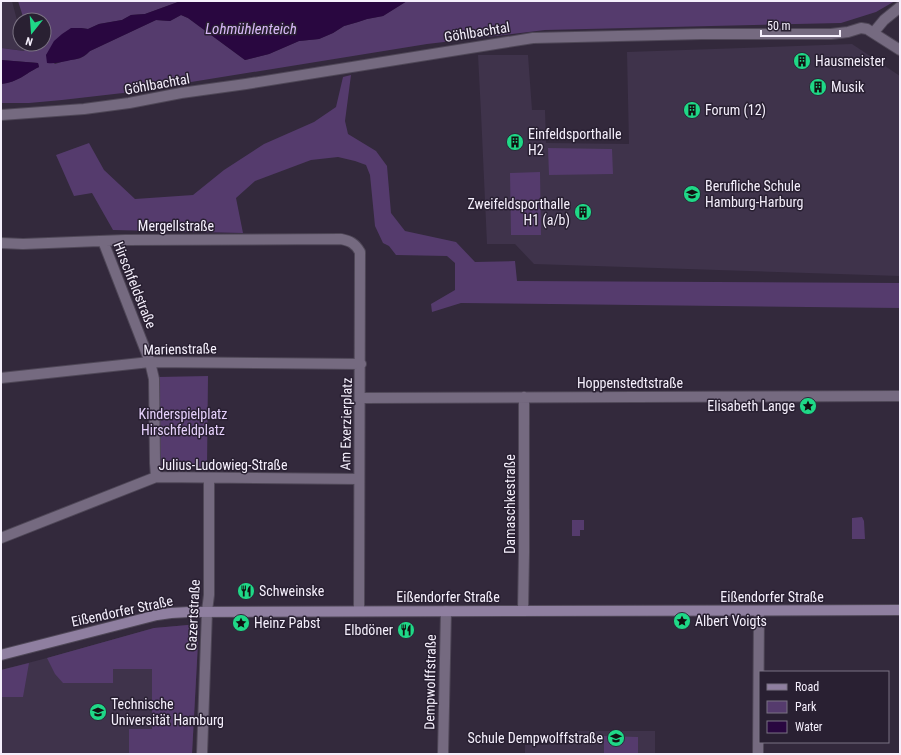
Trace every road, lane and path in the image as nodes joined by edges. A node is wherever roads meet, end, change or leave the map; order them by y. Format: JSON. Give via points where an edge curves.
{"nodes":[{"id":1,"x":900,"y":7,"type":"edge"},
{"id":2,"x":874,"y":32,"type":"junction"},
{"id":3,"x":900,"y":50,"type":"edge"},
{"id":4,"x":1,"y":115,"type":"edge"},
{"id":5,"x":103,"y":241,"type":"junction"},
{"id":6,"x":351,"y":241,"type":"joint"},
{"id":7,"x":1,"y":243,"type":"edge"},
{"id":8,"x":150,"y":362,"type":"junction"},
{"id":9,"x":360,"y":364,"type":"junction"},
{"id":10,"x":1,"y":378,"type":"edge"},
{"id":11,"x":900,"y":396,"type":"edge"},
{"id":12,"x":524,"y":397,"type":"junction"},
{"id":13,"x":360,"y":398,"type":"junction"},
{"id":14,"x":156,"y":477,"type":"junction"},
{"id":15,"x":209,"y":478,"type":"junction"},
{"id":16,"x":359,"y":479,"type":"junction"},
{"id":17,"x":1,"y":538,"type":"edge"},
{"id":18,"x":759,"y":610,"type":"junction"},
{"id":19,"x":900,"y":610,"type":"edge"},
{"id":20,"x":207,"y":611,"type":"junction"},
{"id":21,"x":359,"y":611,"type":"junction"},
{"id":22,"x":446,"y":611,"type":"junction"},
{"id":23,"x":523,"y":611,"type":"junction"},
{"id":24,"x":1,"y":655,"type":"edge"},
{"id":25,"x":202,"y":754,"type":"edge"},
{"id":26,"x":443,"y":754,"type":"edge"},
{"id":27,"x":758,"y":754,"type":"edge"}],
"edges":[{"from":1,"to":2,"type":"street"},
{"from":2,"to":3,"type":"street"},
{"from":2,"to":4,"type":"street","name":"Göhlbachtal","via":[[861,28],[831,34],[533,38],[129,103]]},
{"from":5,"to":6,"type":"street","name":"Mergellstraße"},
{"from":5,"to":7,"type":"street","name":"Mergellstraße"},
{"from":5,"to":8,"type":"street","name":"Hirschfeldstraße"},
{"from":6,"to":9,"type":"street","name":"Am Exerzierplatz","via":[[360,252]]},
{"from":8,"to":9,"type":"street","name":"Marienstraße"},
{"from":8,"to":10,"type":"street","name":"Marienstraße"},
{"from":8,"to":14,"type":"street","name":"Hirschfeldstraße","via":[[154,379]]},
{"from":9,"to":13,"type":"street","name":"Am Exerzierplatz"},
{"from":11,"to":12,"type":"street","name":"Hoppenstedtstraße"},
{"from":12,"to":13,"type":"street","name":"Hoppenstedtstraße"},
{"from":12,"to":23,"type":"street","name":"Damaschkestraße"},
{"from":13,"to":16,"type":"street","name":"Am Exerzierplatz"},
{"from":14,"to":15,"type":"street","name":"Julius-Ludowieg-Straße"},
{"from":14,"to":17,"type":"street","name":"Julius-Ludowieg-Straße"},
{"from":15,"to":16,"type":"street","name":"Julius-Ludowieg-Straße"},
{"from":15,"to":20,"type":"street","name":"Gazertstraße"},
{"from":16,"to":21,"type":"street","name":"Am Exerzierplatz"},
{"from":18,"to":19,"type":"main road","name":"Eißendorfer Straße"},
{"from":18,"to":23,"type":"main road","name":"Eißendorfer Straße"},
{"from":18,"to":27,"type":"street"},
{"from":20,"to":21,"type":"main road","name":"Eißendorfer Straße"},
{"from":20,"to":24,"type":"main road","name":"Eißendorfer Straße","via":[[157,615]]},
{"from":20,"to":25,"type":"street","name":"Gazertstraße"},
{"from":21,"to":22,"type":"main road","name":"Eißendorfer Straße"},
{"from":22,"to":23,"type":"main road","name":"Eißendorfer Straße"},
{"from":22,"to":26,"type":"street","name":"Dempwolffstraße"}]}
